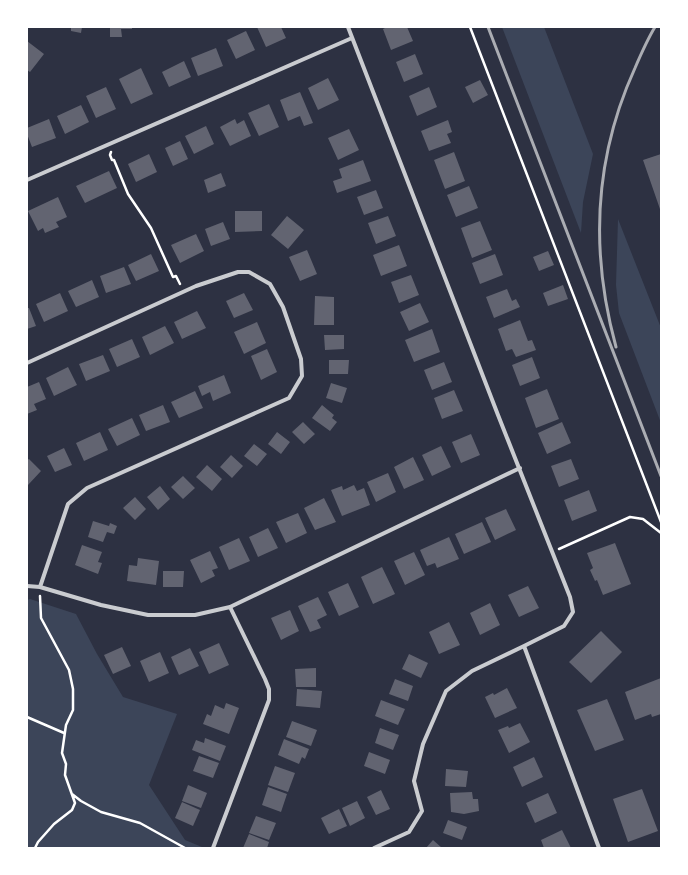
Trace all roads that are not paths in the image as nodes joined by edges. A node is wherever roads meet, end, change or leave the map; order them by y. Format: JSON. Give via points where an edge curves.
{"nodes":[{"id":1,"x":348,"y":27,"type":"edge"},
{"id":2,"x":352,"y":38,"type":"junction"},
{"id":3,"x":27,"y":180,"type":"edge"},
{"id":4,"x":27,"y":363,"type":"edge"},
{"id":5,"x":520,"y":468,"type":"junction"},
{"id":6,"x":27,"y":586,"type":"edge"},
{"id":7,"x":40,"y":587,"type":"junction"},
{"id":8,"x":230,"y":607,"type":"junction"},
{"id":9,"x":524,"y":646,"type":"junction"},
{"id":10,"x":213,"y":848,"type":"edge"},
{"id":11,"x":374,"y":848,"type":"edge"},
{"id":12,"x":599,"y":848,"type":"edge"}],
"edges":[{"from":1,"to":2,"type":"street"},
{"from":2,"to":3,"type":"street"},
{"from":2,"to":5,"type":"street"},
{"from":4,"to":7,"type":"street","via":[[196,286],[238,272],[249,272],[270,284],[283,307],[301,359],[302,376],[289,398],[87,488],[68,504]]},
{"from":5,"to":8,"type":"street"},
{"from":5,"to":9,"type":"street","via":[[570,597],[573,612],[564,626]]},
{"from":6,"to":7,"type":"street"},
{"from":7,"to":8,"type":"street","via":[[101,605],[148,615],[194,615]]},
{"from":8,"to":10,"type":"street","via":[[265,679],[269,689],[269,700]]},
{"from":9,"to":11,"type":"street","via":[[472,671],[446,691],[423,744],[414,781],[422,811],[409,832]]},
{"from":9,"to":12,"type":"street"}]}
